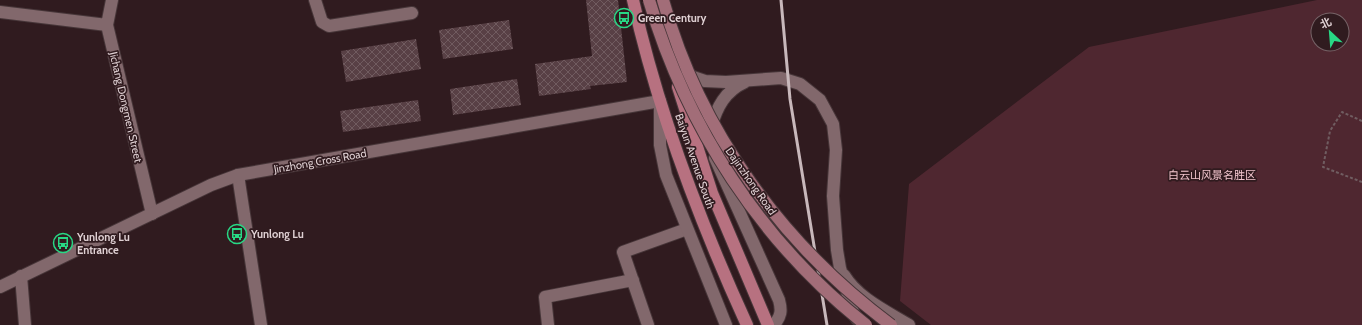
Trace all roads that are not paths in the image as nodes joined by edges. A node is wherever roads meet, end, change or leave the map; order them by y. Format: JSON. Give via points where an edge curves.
{"nodes":[{"id":1,"x":112,"y":0,"type":"edge"},
{"id":2,"x":315,"y":0,"type":"edge"},
{"id":3,"x":633,"y":0,"type":"edge"},
{"id":4,"x":649,"y":0,"type":"edge"},
{"id":5,"x":662,"y":0,"type":"edge"},
{"id":6,"x":0,"y":12,"type":"edge"},
{"id":7,"x":412,"y":13,"type":"dead end"},
{"id":8,"x":108,"y":25,"type":"junction"},
{"id":9,"x":671,"y":57,"type":"junction"},
{"id":10,"x":747,"y":80,"type":"junction"},
{"id":11,"x":660,"y":101,"type":"junction"},
{"id":12,"x":707,"y":140,"type":"junction"},
{"id":13,"x":238,"y":175,"type":"junction"},
{"id":14,"x":152,"y":214,"type":"junction"},
{"id":15,"x":687,"y":229,"type":"junction"},
{"id":16,"x":840,"y":268,"type":"junction"},
{"id":17,"x":21,"y":276,"type":"junction"},
{"id":18,"x":633,"y":280,"type":"junction"},
{"id":19,"x":0,"y":287,"type":"edge"},
{"id":20,"x":25,"y":325,"type":"edge"},
{"id":21,"x":261,"y":325,"type":"edge"},
{"id":22,"x":548,"y":325,"type":"edge"},
{"id":23,"x":648,"y":325,"type":"edge"},
{"id":24,"x":726,"y":325,"type":"edge"},
{"id":25,"x":746,"y":325,"type":"edge"},
{"id":26,"x":768,"y":325,"type":"edge"},
{"id":27,"x":774,"y":325,"type":"edge"},
{"id":28,"x":861,"y":325,"type":"edge"},
{"id":29,"x":866,"y":325,"type":"edge"},
{"id":30,"x":891,"y":325,"type":"edge"},
{"id":31,"x":909,"y":325,"type":"edge"}],
"edges":[{"from":1,"to":8,"type":"street","name":"Jichang Dongmen Street"},
{"from":2,"to":7,"type":"street","via":[[322,22],[329,26]]},
{"from":3,"to":11,"type":"highway","name":"Baiyun Avenue South"},
{"from":4,"to":29,"type":"main road","name":"Dajinzhong Road","bridge":true,"via":[[686,97],[711,146],[741,194],[802,269],[835,301]]},
{"from":5,"to":9,"type":"highway","name":"Baiyun Avenue South"},
{"from":5,"to":30,"type":"main road","name":"Dajinzhong Road","bridge":true,"via":[[697,91],[743,172],[808,254],[845,289]]},
{"from":6,"to":8,"type":"street"},
{"from":8,"to":14,"type":"street","name":"Jichang Dongmen Street"},
{"from":9,"to":10,"type":"street","via":[[679,69],[693,78],[705,81]]},
{"from":9,"to":12,"type":"street"},
{"from":9,"to":26,"type":"highway","name":"Baiyun Avenue South","via":[[691,133],[722,220]]},
{"from":10,"to":12,"type":"street","via":[[726,95],[717,108]]},
{"from":10,"to":16,"type":"street","via":[[782,78],[800,84],[820,100],[834,124],[836,150],[833,196]]},
{"from":11,"to":13,"type":"street","name":"Jinzhong Cross Road"},
{"from":11,"to":15,"type":"street","via":[[662,160]]},
{"from":11,"to":25,"type":"highway","name":"Baiyun Avenue South","via":[[705,229]]},
{"from":12,"to":27,"type":"street","via":[[779,300],[780,317]]},
{"from":13,"to":14,"type":"street","name":"Jinzhong Cross Road","via":[[211,185]]},
{"from":13,"to":21,"type":"street"},
{"from":14,"to":17,"type":"street","name":"Jinzhong Cross Road"},
{"from":15,"to":18,"type":"street","via":[[623,252]]},
{"from":15,"to":24,"type":"street"},
{"from":16,"to":28,"type":"street","via":[[854,312]]},
{"from":16,"to":31,"type":"street","via":[[848,281],[868,300]]},
{"from":17,"to":19,"type":"street","name":"Jinzhong Cross Road"},
{"from":17,"to":20,"type":"street"},
{"from":18,"to":22,"type":"street","via":[[545,297]]},
{"from":18,"to":23,"type":"street"}]}
